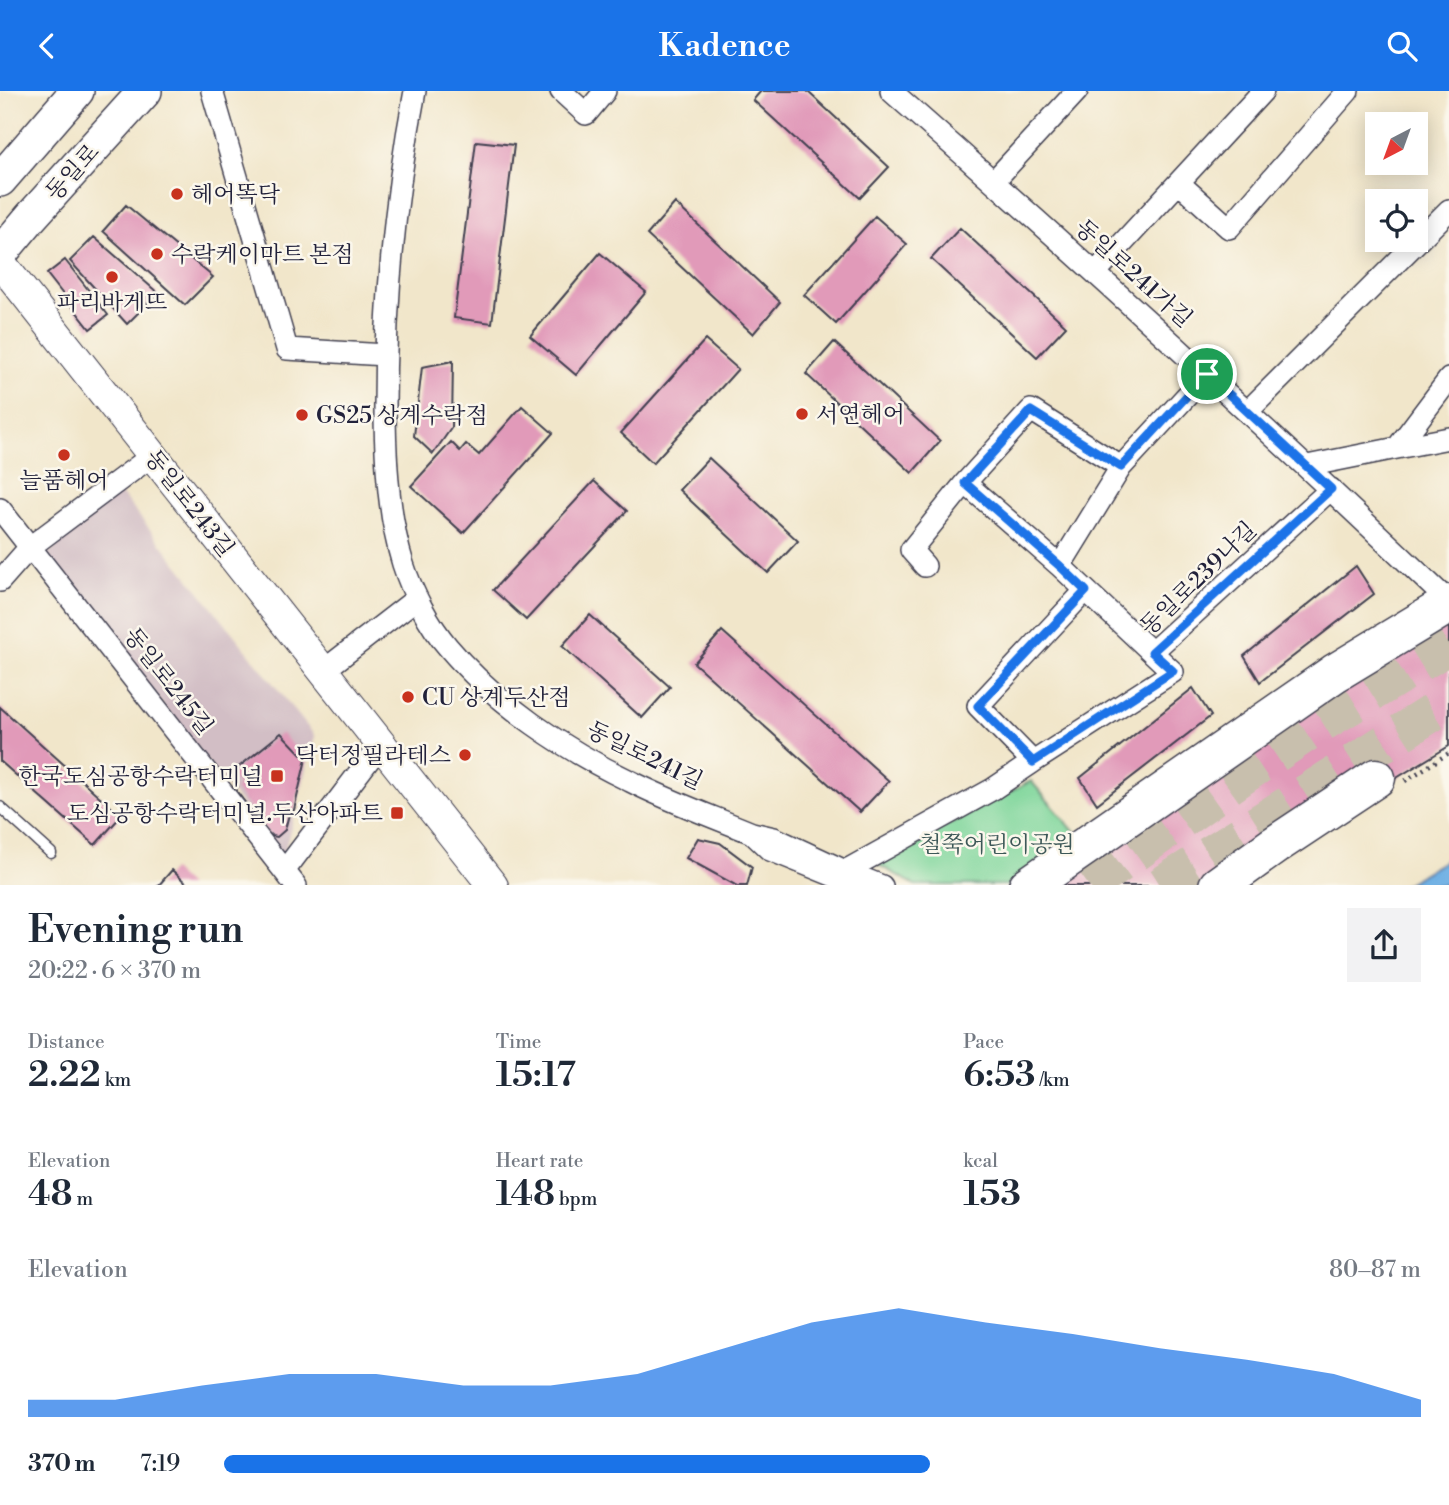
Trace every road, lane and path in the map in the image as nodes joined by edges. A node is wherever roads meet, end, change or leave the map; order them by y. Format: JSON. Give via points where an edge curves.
{"nodes":[{"id":1,"x":77,"y":91,"type":"edge"},
{"id":2,"x":145,"y":91,"type":"edge"},
{"id":3,"x":212,"y":91,"type":"edge"},
{"id":4,"x":415,"y":91,"type":"edge"},
{"id":5,"x":561,"y":91,"type":"edge"},
{"id":6,"x":605,"y":91,"type":"edge"},
{"id":7,"x":891,"y":91,"type":"edge"},
{"id":8,"x":1077,"y":91,"type":"edge"},
{"id":9,"x":1263,"y":91,"type":"edge"},
{"id":10,"x":1348,"y":91,"type":"edge"},
{"id":11,"x":0,"y":180,"type":"edge"},
{"id":12,"x":994,"y":181,"type":"junction"},
{"id":13,"x":1179,"y":183,"type":"junction"},
{"id":14,"x":1449,"y":210,"type":"edge"},
{"id":15,"x":0,"y":254,"type":"edge"},
{"id":16,"x":0,"y":262,"type":"edge"},
{"id":17,"x":1095,"y":273,"type":"junction"},
{"id":18,"x":385,"y":355,"type":"junction"},
{"id":19,"x":1207,"y":374,"type":"junction"},
{"id":20,"x":1449,"y":379,"type":"edge"},
{"id":21,"x":1248,"y":411,"type":"junction"},
{"id":22,"x":1449,"y":438,"type":"edge"},
{"id":23,"x":1397,"y":448,"type":"junction"},
{"id":24,"x":153,"y":455,"type":"junction"},
{"id":25,"x":1307,"y":466,"type":"junction"},
{"id":26,"x":1121,"y":467,"type":"junction"},
{"id":27,"x":965,"y":483,"type":"junction"},
{"id":28,"x":1331,"y":489,"type":"junction"},
{"id":29,"x":0,"y":509,"type":"edge"},
{"id":30,"x":30,"y":547,"type":"junction"},
{"id":31,"x":925,"y":566,"type":"dead end"},
{"id":32,"x":1060,"y":566,"type":"junction"},
{"id":33,"x":0,"y":581,"type":"edge"},
{"id":34,"x":1086,"y":591,"type":"junction"},
{"id":35,"x":416,"y":599,"type":"junction"},
{"id":36,"x":1449,"y":603,"type":"edge"},
{"id":37,"x":1152,"y":652,"type":"junction"},
{"id":38,"x":323,"y":671,"type":"junction"},
{"id":39,"x":381,"y":744,"type":"junction"},
{"id":40,"x":1033,"y":762,"type":"junction"},
{"id":41,"x":1376,"y":778,"type":"dead end"},
{"id":42,"x":0,"y":807,"type":"edge"},
{"id":43,"x":51,"y":853,"type":"dead end"},
{"id":44,"x":291,"y":878,"type":"edge"},
{"id":45,"x":852,"y":878,"type":"edge"},
{"id":46,"x":493,"y":885,"type":"edge"},
{"id":47,"x":882,"y":885,"type":"edge"},
{"id":48,"x":1028,"y":885,"type":"edge"},
{"id":49,"x":1218,"y":885,"type":"edge"}],
"edges":[{"from":1,"to":11,"type":"main road"},
{"from":2,"to":15,"type":"main road","name":"동일로"},
{"from":3,"to":18,"type":"street","via":[[288,349]]},
{"from":4,"to":18,"type":"street","name":"동일로241길","via":[[399,187]]},
{"from":5,"to":6,"type":"street","via":[[586,114]]},
{"from":7,"to":12,"type":"street","name":"동일로241가길"},
{"from":8,"to":12,"type":"street"},
{"from":9,"to":13,"type":"street"},
{"from":10,"to":13,"type":"street","via":[[1229,228]]},
{"from":12,"to":17,"type":"street","name":"동일로241가길"},
{"from":13,"to":17,"type":"street"},
{"from":14,"to":21,"type":"street"},
{"from":16,"to":24,"type":"main road","name":"동일로243길"},
{"from":17,"to":19,"type":"street","name":"동일로241가길"},
{"from":18,"to":35,"type":"street","name":"동일로241길","via":[[385,457],[396,535]]},
{"from":19,"to":21,"type":"street","name":"동일로241가길"},
{"from":19,"to":26,"type":"street"},
{"from":20,"to":23,"type":"street"},
{"from":21,"to":25,"type":"street","name":"동일로241가길"},
{"from":22,"to":23,"type":"street"},
{"from":23,"to":25,"type":"street"},
{"from":24,"to":30,"type":"street"},
{"from":24,"to":38,"type":"main road","name":"동일로243길"},
{"from":25,"to":28,"type":"street","name":"동일로241가길"},
{"from":26,"to":27,"type":"street","via":[[1031,411]]},
{"from":26,"to":32,"type":"street"},
{"from":27,"to":31,"type":"street","via":[[911,550]]},
{"from":27,"to":32,"type":"street"},
{"from":28,"to":36,"type":"street","name":"동일로241가길"},
{"from":28,"to":37,"type":"street","name":"동일로239나길"},
{"from":29,"to":30,"type":"street","name":"동일로245길"},
{"from":30,"to":33,"type":"street"},
{"from":30,"to":44,"type":"street","name":"동일로245길"},
{"from":32,"to":34,"type":"street"},
{"from":34,"to":37,"type":"street"},
{"from":34,"to":40,"type":"street","via":[[978,706]]},
{"from":35,"to":38,"type":"street"},
{"from":35,"to":45,"type":"street","name":"동일로241길","via":[[446,646],[487,687],[574,751],[630,781],[774,838]]},
{"from":36,"to":48,"type":"highway","via":[[1335,673]]},
{"from":37,"to":40,"type":"street","name":"동일로239나길","via":[[1173,671]]},
{"from":38,"to":39,"type":"main road","name":"동일로243길"},
{"from":39,"to":44,"type":"street"},
{"from":39,"to":46,"type":"main road","name":"동일로243길"},
{"from":40,"to":45,"type":"street","name":"동일로239나길"},
{"from":41,"to":49,"type":"highway"},
{"from":42,"to":43,"type":"lane"},
{"from":45,"to":47,"type":"street","name":"동일로241길"}]}
